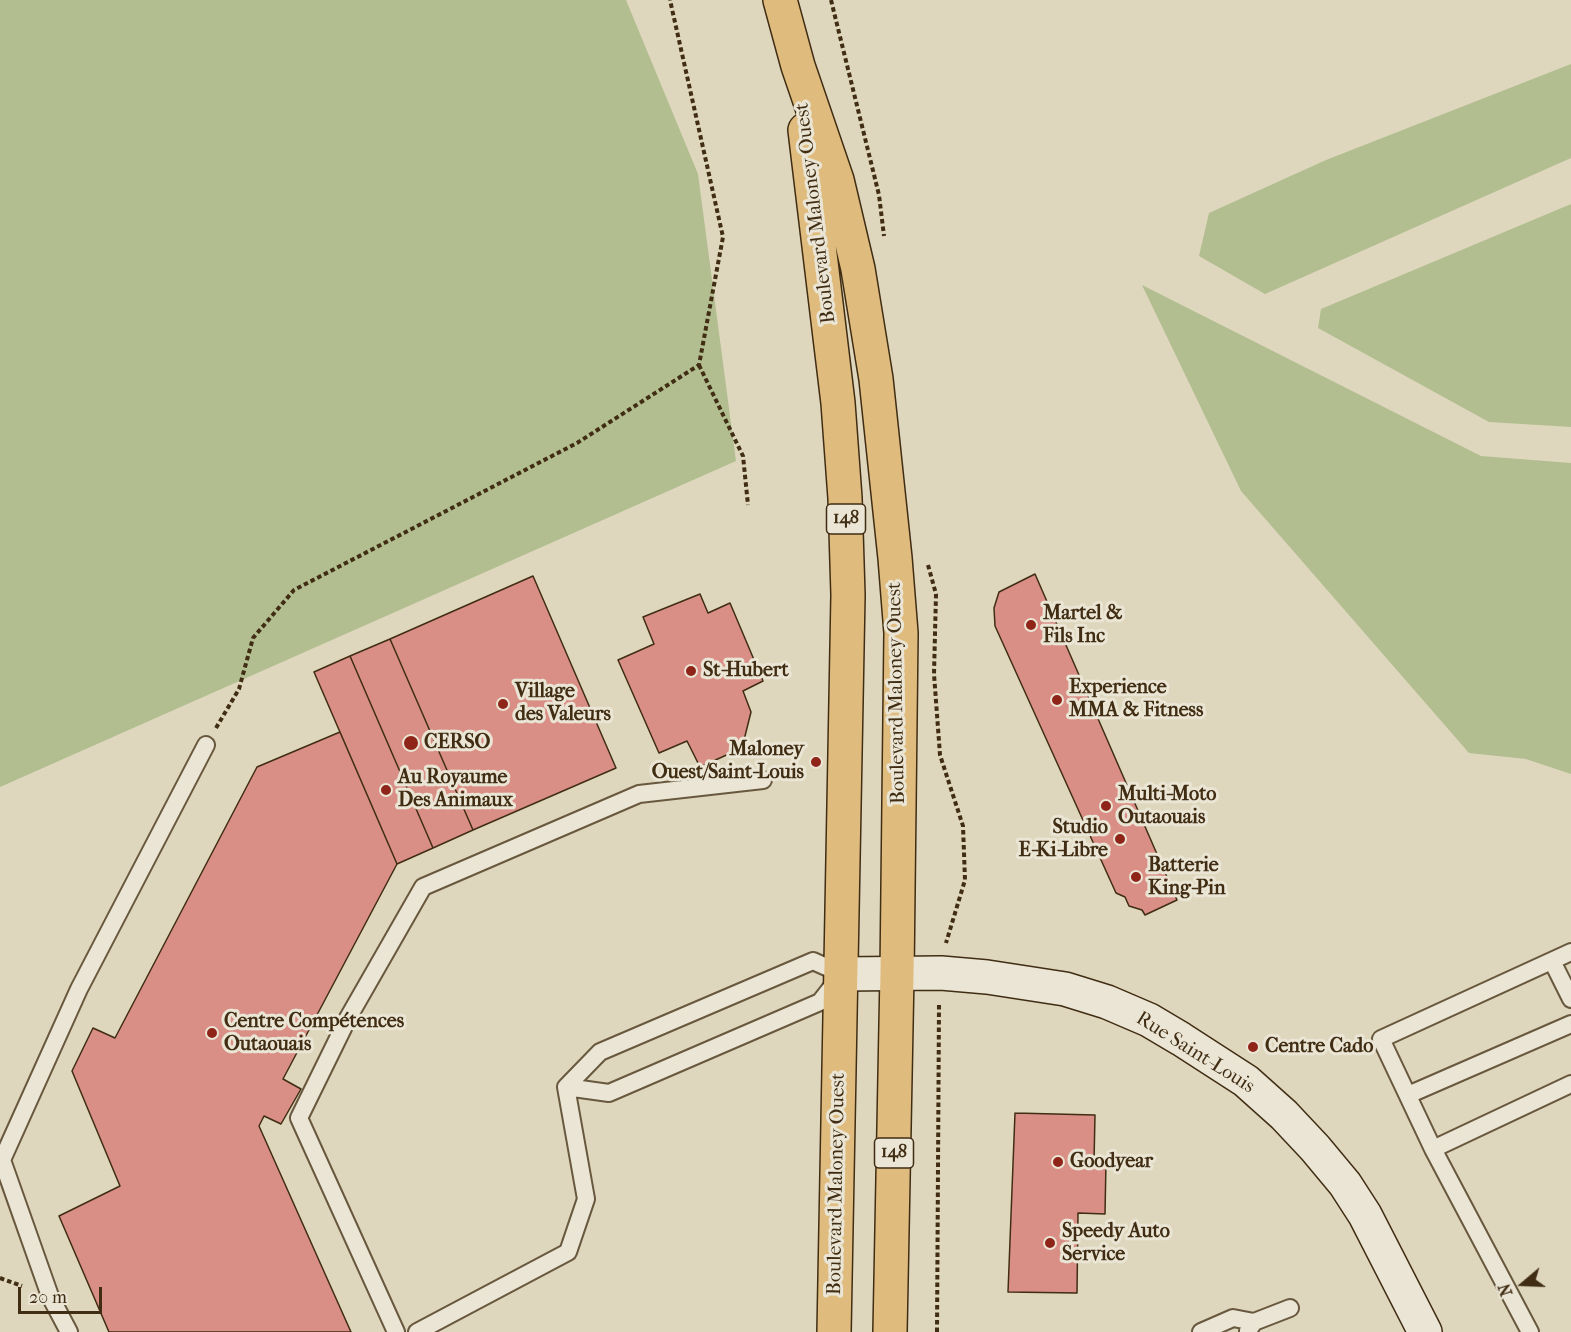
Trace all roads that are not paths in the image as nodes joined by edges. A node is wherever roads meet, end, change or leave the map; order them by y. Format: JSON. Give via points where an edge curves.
{"nodes":[{"id":1,"x":780,"y":0,"type":"edge"},
{"id":2,"x":798,"y":66,"type":"junction"},
{"id":3,"x":206,"y":745,"type":"road end"},
{"id":4,"x":764,"y":780,"type":"dead end"},
{"id":5,"x":1571,"y":952,"type":"edge"},
{"id":6,"x":1552,"y":961,"type":"junction"},
{"id":7,"x":842,"y":974,"type":"junction"},
{"id":8,"x":897,"y":974,"type":"junction"},
{"id":9,"x":1571,"y":999,"type":"edge"},
{"id":10,"x":1571,"y":1024,"type":"edge"},
{"id":11,"x":1571,"y":1084,"type":"edge"},
{"id":12,"x":566,"y":1088,"type":"junction"},
{"id":13,"x":1408,"y":1095,"type":"junction"},
{"id":14,"x":1433,"y":1149,"type":"junction"},
{"id":15,"x":1290,"y":1308,"type":"dead end"},
{"id":16,"x":1251,"y":1327,"type":"edge"},
{"id":17,"x":69,"y":1332,"type":"edge"},
{"id":18,"x":396,"y":1332,"type":"edge"},
{"id":19,"x":417,"y":1332,"type":"edge"},
{"id":20,"x":834,"y":1332,"type":"edge"},
{"id":21,"x":890,"y":1332,"type":"edge"},
{"id":22,"x":1201,"y":1332,"type":"edge"},
{"id":23,"x":1425,"y":1332,"type":"edge"},
{"id":24,"x":1530,"y":1332,"type":"edge"}],
"edges":[{"from":1,"to":2,"type":"main road","name":"Boulevard Maloney Ouest","number":"148"},
{"from":2,"to":7,"type":"main road","name":"Boulevard Maloney Ouest","number":"148","via":[[838,403],[845,498],[848,596]]},
{"from":2,"to":8,"type":"main road","name":"Boulevard Maloney Ouest","number":"148","via":[[837,180],[858,269],[886,467],[901,633]]},
{"from":3,"to":17,"type":"lane","via":[[79,989],[2,1160],[50,1296]]},
{"from":4,"to":18,"type":"lane","via":[[639,794],[423,887],[348,1018],[298,1118]]},
{"from":5,"to":6,"type":"lane"},
{"from":6,"to":9,"type":"lane"},
{"from":6,"to":13,"type":"lane","via":[[1381,1039]]},
{"from":7,"to":8,"type":"street","name":"Rue Saint-Louis"},
{"from":7,"to":12,"type":"lane","via":[[820,1002],[609,1093]]},
{"from":7,"to":12,"type":"lane","via":[[813,961],[600,1052]]},
{"from":7,"to":20,"type":"main road","name":"Boulevard Maloney Ouest","number":"148"},
{"from":8,"to":21,"type":"main road","name":"Boulevard Maloney Ouest","number":"148"},
{"from":8,"to":23,"type":"street","name":"Rue Saint-Louis","via":[[976,976],[1065,989],[1149,1020],[1246,1081],[1284,1114],[1345,1184]]},
{"from":10,"to":13,"type":"lane"},
{"from":11,"to":14,"type":"lane"},
{"from":12,"to":19,"type":"lane","via":[[586,1199],[568,1252]]},
{"from":13,"to":14,"type":"lane"},
{"from":14,"to":24,"type":"lane"},
{"from":15,"to":16,"type":"lane"},
{"from":16,"to":22,"type":"lane","via":[[1233,1318]]}]}
